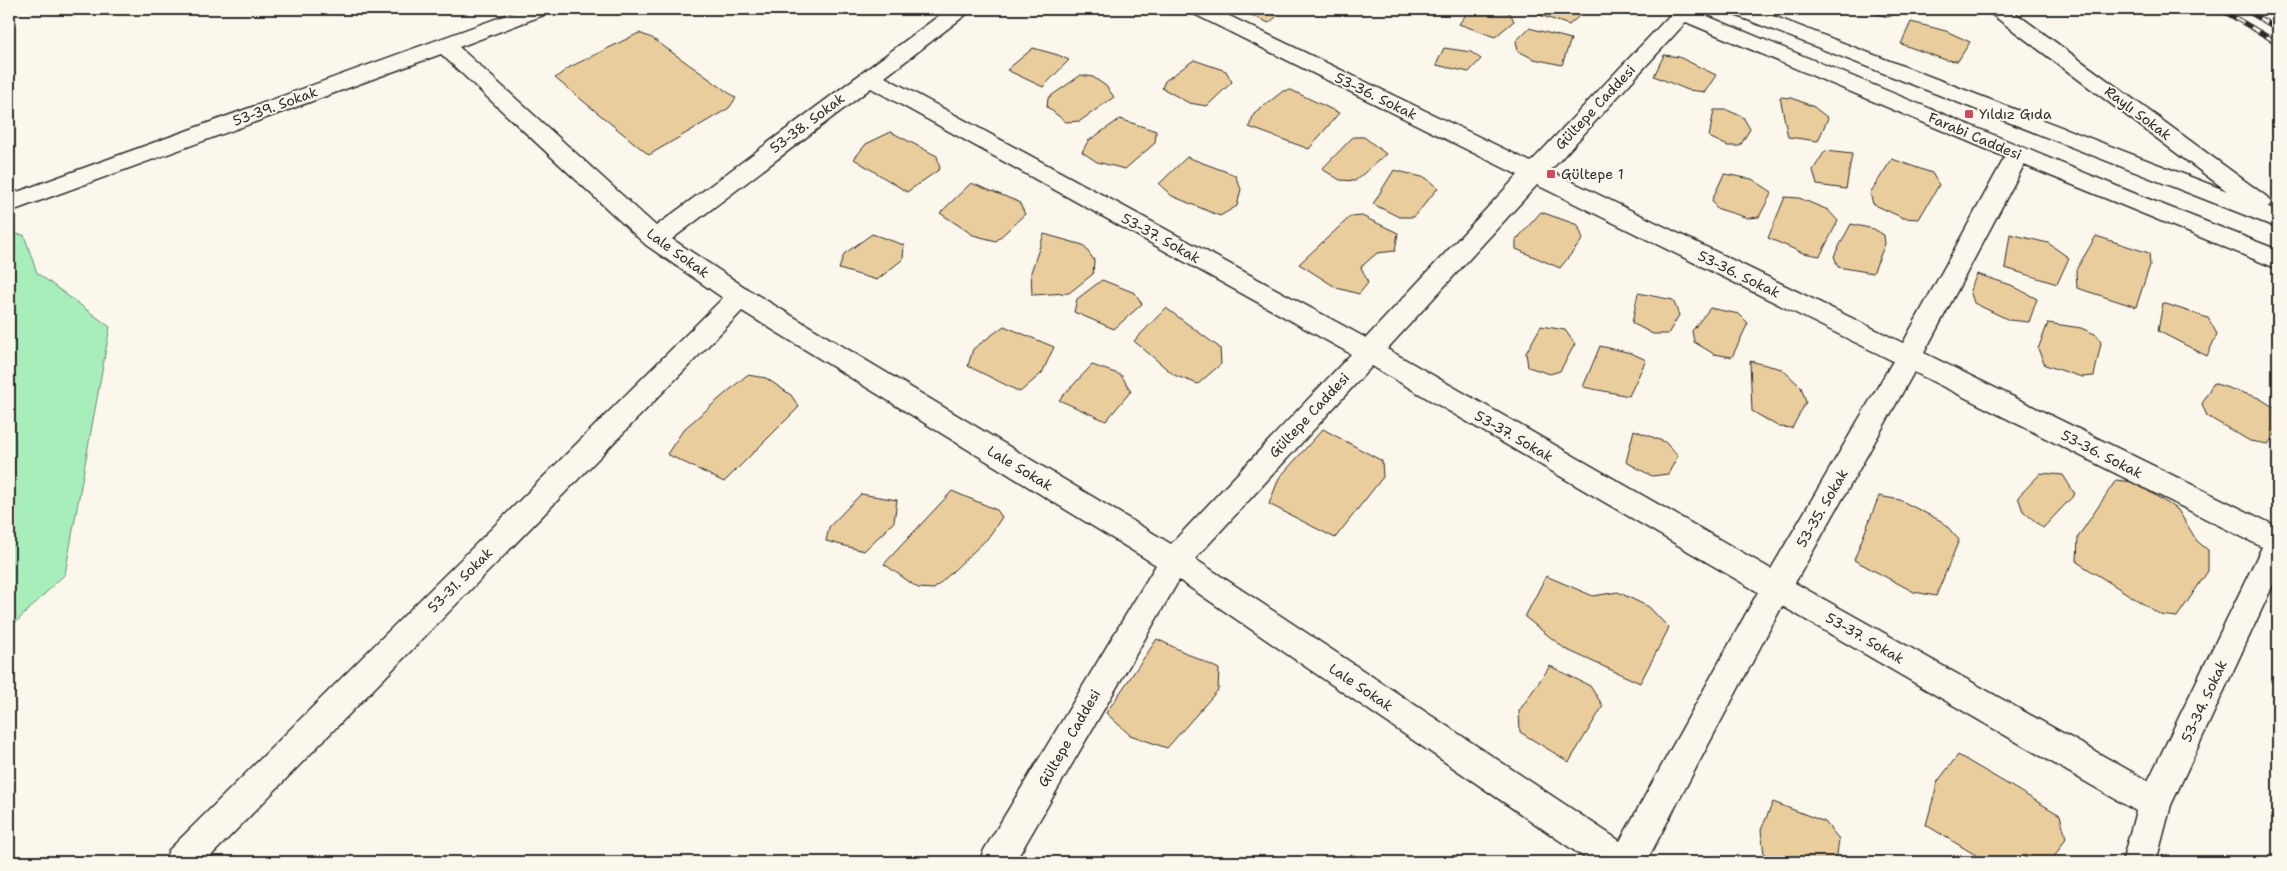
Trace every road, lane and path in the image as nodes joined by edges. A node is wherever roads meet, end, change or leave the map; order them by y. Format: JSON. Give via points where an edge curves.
{"nodes":[{"id":1,"x":542,"y":9,"type":"edge"},
{"id":2,"x":961,"y":9,"type":"edge"},
{"id":3,"x":1199,"y":9,"type":"edge"},
{"id":4,"x":1737,"y":9,"type":"edge"},
{"id":5,"x":1997,"y":9,"type":"edge"},
{"id":6,"x":1678,"y":11,"type":"edge"},
{"id":7,"x":444,"y":45,"type":"junction"},
{"id":8,"x":868,"y":77,"type":"junction"},
{"id":9,"x":2018,"y":154,"type":"junction"},
{"id":10,"x":1533,"y":173,"type":"junction"},
{"id":11,"x":9,"y":204,"type":"edge"},
{"id":12,"x":2278,"y":218,"type":"edge"},
{"id":13,"x":655,"y":239,"type":"junction"},
{"id":14,"x":2278,"y":260,"type":"edge"},
{"id":15,"x":740,"y":297,"type":"junction"},
{"id":16,"x":1368,"y":351,"type":"junction"},
{"id":17,"x":1908,"y":356,"type":"junction"},
{"id":18,"x":2278,"y":542,"type":"edge"},
{"id":19,"x":1174,"y":561,"type":"junction"},
{"id":20,"x":1776,"y":588,"type":"junction"},
{"id":21,"x":2155,"y":803,"type":"junction"},
{"id":22,"x":180,"y":862,"type":"edge"},
{"id":23,"x":996,"y":862,"type":"edge"},
{"id":24,"x":1621,"y":862,"type":"edge"},
{"id":25,"x":1627,"y":862,"type":"edge"},
{"id":26,"x":2139,"y":862,"type":"edge"}],
"edges":[{"from":1,"to":7,"type":"street","name":"53-39. Sokak"},
{"from":2,"to":8,"type":"street","name":"53-38. Sokak"},
{"from":3,"to":10,"type":"street","name":"53-36. Sokak"},
{"from":4,"to":12,"type":"street"},
{"from":5,"to":12,"type":"street","name":"Raylı Sokak"},
{"from":6,"to":9,"type":"street","name":"Farabi Caddesi"},
{"from":6,"to":10,"type":"street","name":"Gültepe Caddesi"},
{"from":7,"to":11,"type":"street","name":"53-39. Sokak"},
{"from":7,"to":13,"type":"street","name":"Lale Sokak"},
{"from":8,"to":13,"type":"street","name":"53-38. Sokak"},
{"from":8,"to":16,"type":"street","name":"53-37. Sokak"},
{"from":9,"to":14,"type":"street","name":"Farabi Caddesi"},
{"from":9,"to":17,"type":"street","name":"53-35. Sokak"},
{"from":10,"to":16,"type":"street","name":"Gültepe Caddesi"},
{"from":10,"to":17,"type":"street","name":"53-36. Sokak"},
{"from":13,"to":15,"type":"street","name":"Lale Sokak"},
{"from":15,"to":19,"type":"street","name":"Lale Sokak"},
{"from":15,"to":22,"type":"street","name":"53-31. Sokak"},
{"from":16,"to":19,"type":"street","name":"Gültepe Caddesi"},
{"from":16,"to":20,"type":"street","name":"53-37. Sokak"},
{"from":17,"to":18,"type":"street","name":"53-36. Sokak"},
{"from":17,"to":20,"type":"street","name":"53-35. Sokak"},
{"from":18,"to":21,"type":"street","name":"53-34. Sokak"},
{"from":19,"to":23,"type":"street","name":"Gültepe Caddesi"},
{"from":19,"to":24,"type":"street","name":"Lale Sokak"},
{"from":20,"to":21,"type":"street","name":"53-37. Sokak"},
{"from":20,"to":25,"type":"street","name":"53-35. Sokak"},
{"from":21,"to":26,"type":"street","name":"53-34. Sokak"}]}
